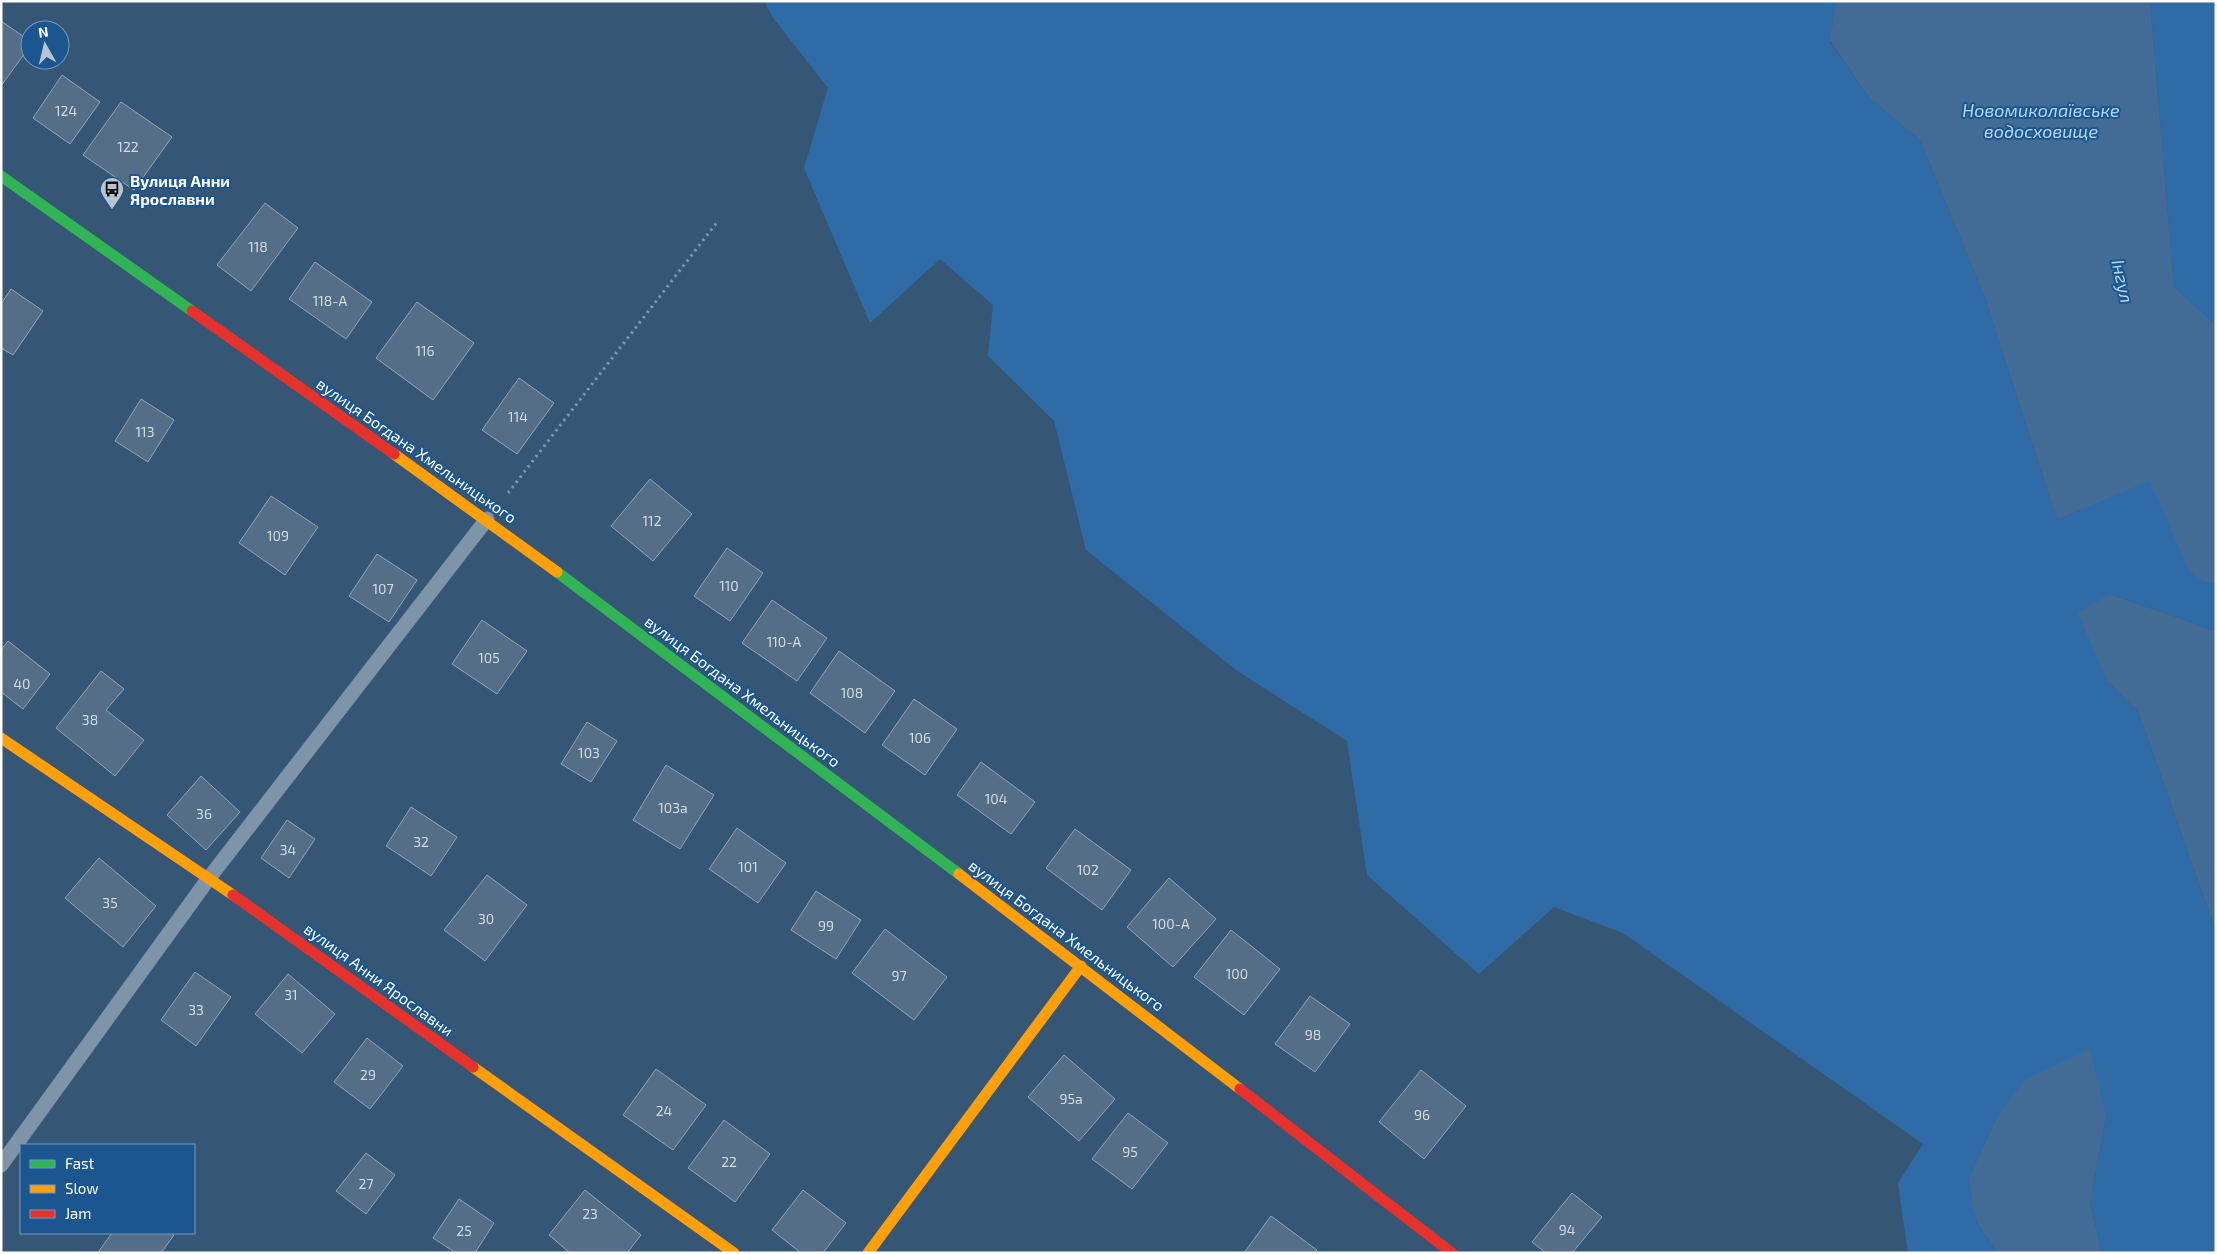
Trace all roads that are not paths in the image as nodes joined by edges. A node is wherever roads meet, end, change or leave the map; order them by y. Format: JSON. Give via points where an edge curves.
{"nodes":[{"id":1,"x":1,"y":176,"type":"edge"},
{"id":2,"x":487,"y":519,"type":"junction"},
{"id":3,"x":1,"y":738,"type":"edge"},
{"id":4,"x":209,"y":878,"type":"junction"},
{"id":5,"x":1081,"y":966,"type":"junction"},
{"id":6,"x":1,"y":1165,"type":"edge"},
{"id":7,"x":734,"y":1253,"type":"edge"},
{"id":8,"x":868,"y":1253,"type":"edge"},
{"id":9,"x":1452,"y":1253,"type":"edge"}],
"edges":[{"from":1,"to":2,"type":"street","name":"вулиця Богдана Хмельницького"},
{"from":2,"to":4,"type":"lane"},
{"from":2,"to":5,"type":"street","name":"вулиця Богдана Хмельницького"},
{"from":3,"to":4,"type":"street","name":"вулиця Анни Ярославни"},
{"from":4,"to":6,"type":"lane"},
{"from":4,"to":7,"type":"street","name":"вулиця Анни Ярославни"},
{"from":5,"to":8,"type":"street"},
{"from":5,"to":9,"type":"street","name":"вулиця Богдана Хмельницького"}]}
